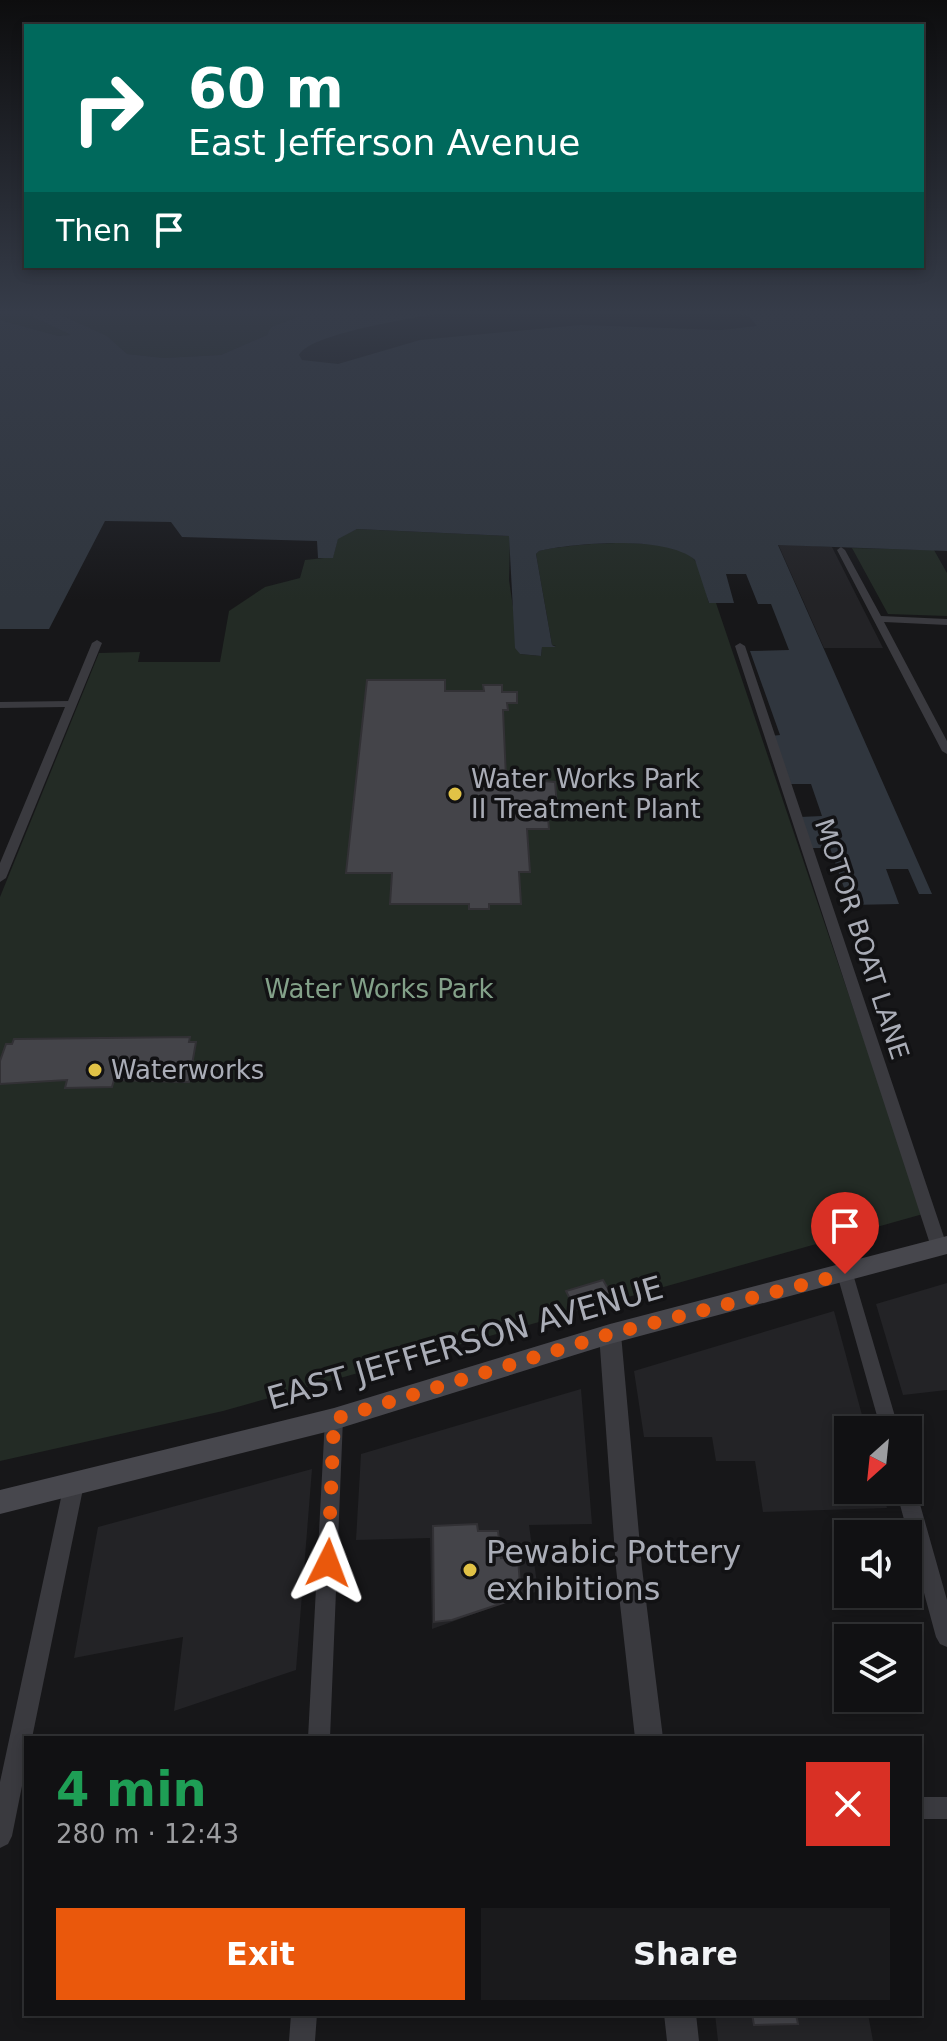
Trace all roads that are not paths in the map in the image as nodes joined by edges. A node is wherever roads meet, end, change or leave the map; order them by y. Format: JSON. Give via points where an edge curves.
{"nodes":[{"id":1,"x":841,"y":550,"type":"dead end"},
{"id":2,"x":877,"y":619,"type":"junction"},
{"id":3,"x":947,"y":622,"type":"edge"},
{"id":4,"x":97,"y":643,"type":"dead end"},
{"id":5,"x":740,"y":646,"type":"dead end"},
{"id":6,"x":73,"y":704,"type":"junction"},
{"id":7,"x":0,"y":705,"type":"edge"},
{"id":8,"x":947,"y":751,"type":"edge"},
{"id":9,"x":0,"y":878,"type":"edge"},
{"id":10,"x":943,"y":1246,"type":"edge"},
{"id":11,"x":845,"y":1274,"type":"junction"},
{"id":12,"x":610,"y":1334,"type":"junction"},
{"id":13,"x":886,"y":1416,"type":"edge"},
{"id":14,"x":334,"y":1419,"type":"junction"},
{"id":15,"x":74,"y":1484,"type":"junction"},
{"id":16,"x":0,"y":1502,"type":"edge"},
{"id":17,"x":910,"y":1504,"type":"edge"},
{"id":18,"x":947,"y":1637,"type":"edge"},
{"id":19,"x":319,"y":1736,"type":"edge"},
{"id":20,"x":649,"y":1736,"type":"edge"},
{"id":21,"x":922,"y":1808,"type":"edge"},
{"id":22,"x":947,"y":1808,"type":"edge"},
{"id":23,"x":0,"y":1836,"type":"edge"},
{"id":24,"x":304,"y":2016,"type":"edge"},
{"id":25,"x":680,"y":2016,"type":"edge"},
{"id":26,"x":302,"y":2041,"type":"edge"},
{"id":27,"x":683,"y":2041,"type":"edge"}],
"edges":[{"from":1,"to":2,"type":"street"},
{"from":2,"to":3,"type":"street"},
{"from":2,"to":8,"type":"street"},
{"from":4,"to":6,"type":"street"},
{"from":5,"to":10,"type":"street","name":"MOTOR BOAT LANE"},
{"from":6,"to":7,"type":"street"},
{"from":6,"to":9,"type":"street"},
{"from":10,"to":11,"type":"main road","name":"EAST JEFFERSON AVENUE"},
{"from":11,"to":12,"type":"main road","name":"EAST JEFFERSON AVENUE"},
{"from":11,"to":13,"type":"street"},
{"from":12,"to":14,"type":"main road","name":"EAST JEFFERSON AVENUE"},
{"from":12,"to":20,"type":"street"},
{"from":14,"to":15,"type":"main road","name":"EAST JEFFERSON AVENUE"},
{"from":14,"to":19,"type":"street"},
{"from":15,"to":16,"type":"main road","name":"EAST JEFFERSON AVENUE"},
{"from":15,"to":23,"type":"street"},
{"from":17,"to":18,"type":"street"},
{"from":21,"to":22,"type":"street"},
{"from":24,"to":26,"type":"street"},
{"from":25,"to":27,"type":"street"}]}
